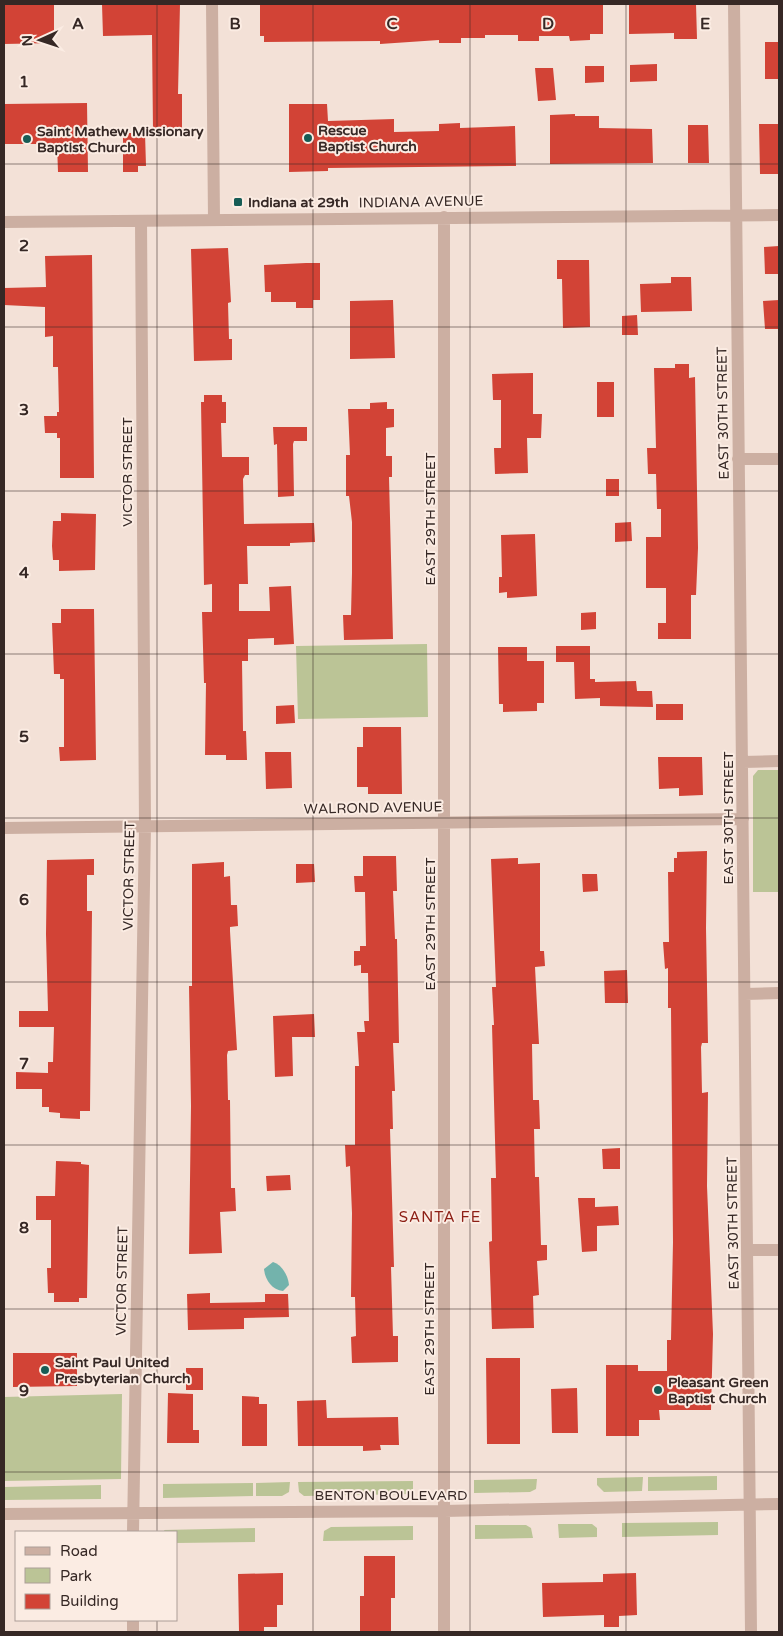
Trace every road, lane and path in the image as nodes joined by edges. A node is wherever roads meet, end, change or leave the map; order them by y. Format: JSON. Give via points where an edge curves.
{"nodes":[{"id":1,"x":212,"y":4,"type":"edge"},
{"id":2,"x":734,"y":4,"type":"edge"},
{"id":3,"x":737,"y":215,"type":"junction"},
{"id":4,"x":779,"y":215,"type":"edge"},
{"id":5,"x":444,"y":216,"type":"junction"},
{"id":6,"x":214,"y":219,"type":"junction"},
{"id":7,"x":141,"y":221,"type":"junction"},
{"id":8,"x":4,"y":222,"type":"edge"},
{"id":9,"x":738,"y":459,"type":"junction"},
{"id":10,"x":779,"y":459,"type":"edge"},
{"id":11,"x":779,"y":761,"type":"edge"},
{"id":12,"x":743,"y":762,"type":"junction"},
{"id":13,"x":743,"y":819,"type":"junction"},
{"id":14,"x":446,"y":822,"type":"junction"},
{"id":15,"x":145,"y":826,"type":"junction"},
{"id":16,"x":4,"y":828,"type":"edge"},
{"id":17,"x":779,"y":993,"type":"edge"},
{"id":18,"x":745,"y":994,"type":"junction"},
{"id":19,"x":748,"y":1250,"type":"junction"},
{"id":20,"x":779,"y":1250,"type":"edge"},
{"id":21,"x":750,"y":1504,"type":"junction"},
{"id":22,"x":779,"y":1504,"type":"edge"},
{"id":23,"x":444,"y":1511,"type":"junction"},
{"id":24,"x":133,"y":1513,"type":"junction"},
{"id":25,"x":4,"y":1514,"type":"edge"},
{"id":26,"x":133,"y":1531,"type":"edge"},
{"id":27,"x":444,"y":1632,"type":"edge"},
{"id":28,"x":751,"y":1632,"type":"edge"}],
"edges":[{"from":1,"to":6,"type":"street"},
{"from":2,"to":3,"type":"street","name":"EAST 30TH STREET"},
{"from":3,"to":4,"type":"street","name":"INDIANA AVENUE"},
{"from":3,"to":5,"type":"street","name":"INDIANA AVENUE"},
{"from":3,"to":9,"type":"street","name":"EAST 30TH STREET"},
{"from":5,"to":6,"type":"street","name":"INDIANA AVENUE"},
{"from":5,"to":14,"type":"street","name":"EAST 29TH STREET"},
{"from":6,"to":7,"type":"street","name":"INDIANA AVENUE"},
{"from":7,"to":8,"type":"street","name":"INDIANA AVENUE"},
{"from":7,"to":15,"type":"street","name":"VICTOR STREET"},
{"from":9,"to":10,"type":"street"},
{"from":9,"to":12,"type":"street","name":"EAST 30TH STREET"},
{"from":11,"to":12,"type":"street"},
{"from":12,"to":13,"type":"street","name":"EAST 30TH STREET"},
{"from":13,"to":14,"type":"street","name":"WALROND AVENUE"},
{"from":13,"to":18,"type":"street","name":"EAST 30TH STREET"},
{"from":14,"to":15,"type":"street","name":"WALROND AVENUE"},
{"from":14,"to":23,"type":"street","name":"EAST 29TH STREET"},
{"from":15,"to":16,"type":"street","name":"WALROND AVENUE"},
{"from":15,"to":24,"type":"street","name":"VICTOR STREET"},
{"from":17,"to":18,"type":"street"},
{"from":18,"to":19,"type":"street","name":"EAST 30TH STREET"},
{"from":19,"to":20,"type":"street"},
{"from":19,"to":21,"type":"street","name":"EAST 30TH STREET"},
{"from":21,"to":22,"type":"street","name":"BENTON BOULEVARD"},
{"from":21,"to":23,"type":"street","name":"BENTON BOULEVARD"},
{"from":21,"to":28,"type":"street","name":"EAST 30TH STREET"},
{"from":23,"to":24,"type":"street","name":"BENTON BOULEVARD"},
{"from":23,"to":27,"type":"street","name":"EAST 29TH STREET"},
{"from":24,"to":25,"type":"street","name":"BENTON BOULEVARD"},
{"from":24,"to":26,"type":"street","name":"VICTOR STREET"}]}
